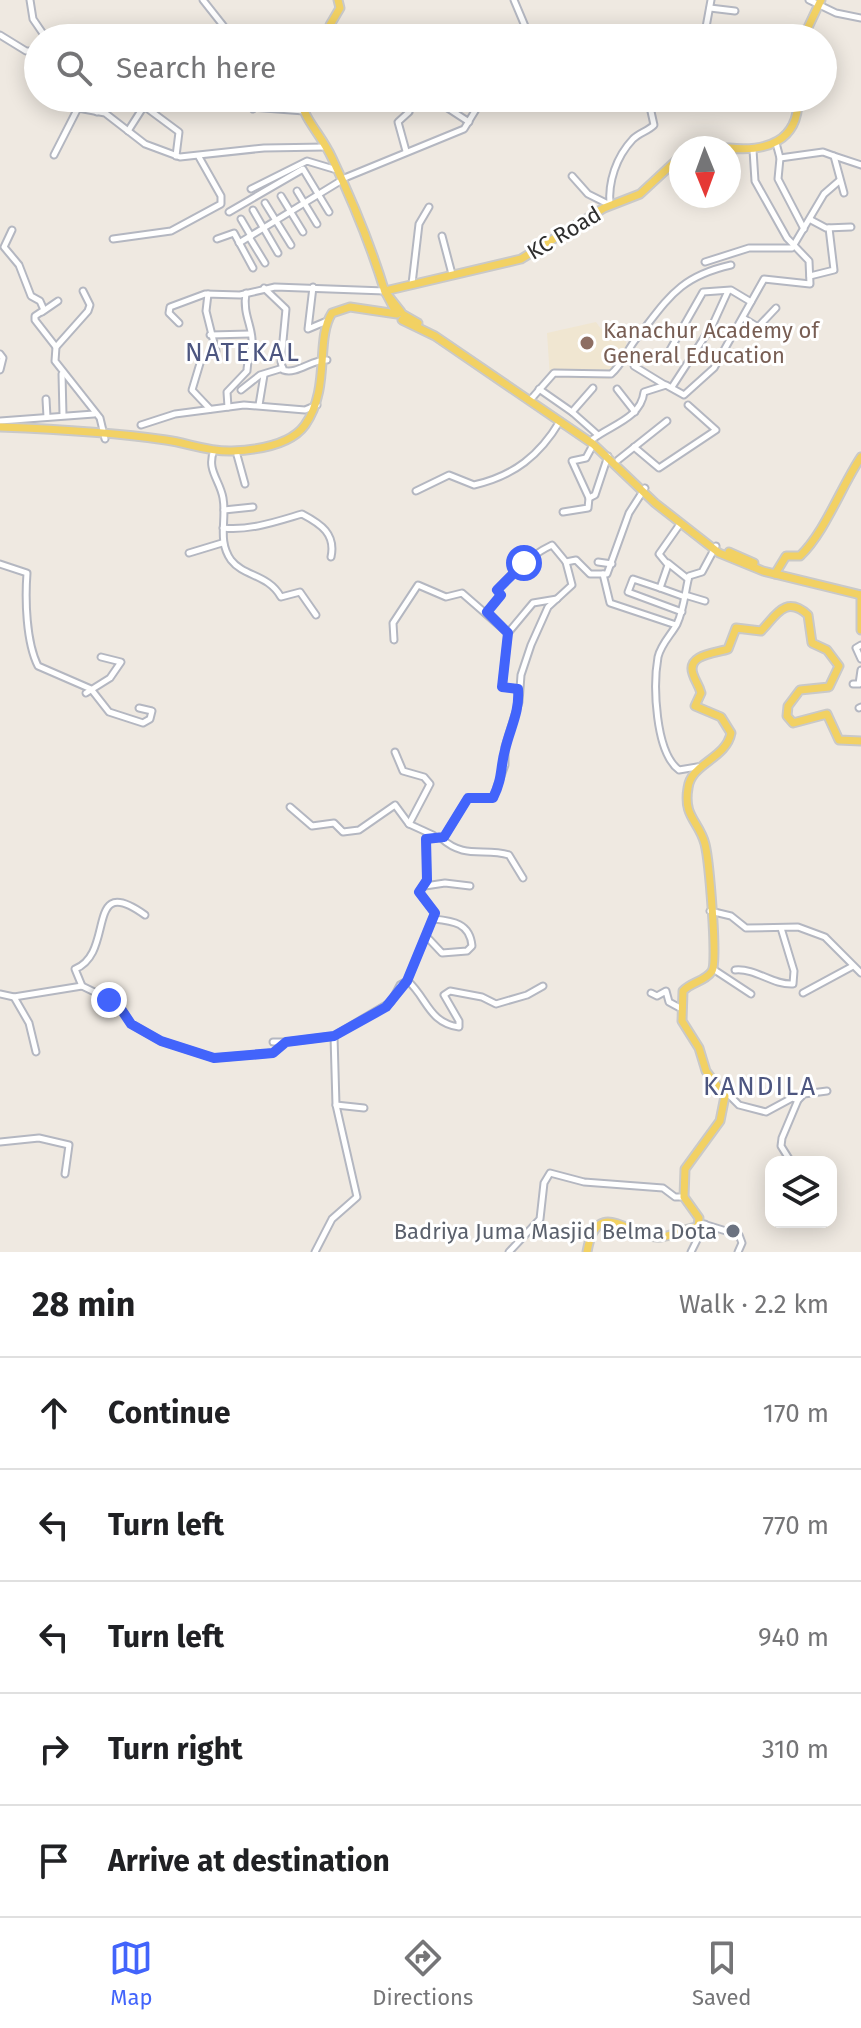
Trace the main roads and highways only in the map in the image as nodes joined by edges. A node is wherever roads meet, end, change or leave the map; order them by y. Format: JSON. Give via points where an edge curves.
{"nodes":[{"id":1,"x":338,"y":0,"type":"edge"},
{"id":2,"x":815,"y":1,"type":"edge"},
{"id":3,"x":331,"y":24,"type":"edge"},
{"id":4,"x":808,"y":24,"type":"edge"},
{"id":5,"x":304,"y":112,"type":"edge"},
{"id":6,"x":797,"y":112,"type":"edge"},
{"id":7,"x":741,"y":149,"type":"edge"},
{"id":8,"x":669,"y":167,"type":"edge"},
{"id":9,"x":385,"y":292,"type":"junction"},
{"id":10,"x":388,"y":307,"type":"junction"},
{"id":11,"x":400,"y":316,"type":"junction"},
{"id":12,"x":326,"y":360,"type":"junction"},
{"id":13,"x":502,"y":379,"type":"junction"},
{"id":14,"x":538,"y":404,"type":"junction"},
{"id":15,"x":316,"y":405,"type":"junction"},
{"id":16,"x":0,"y":426,"type":"edge"},
{"id":17,"x":584,"y":435,"type":"junction"},
{"id":18,"x":595,"y":439,"type":"junction"},
{"id":19,"x":213,"y":452,"type":"junction"},
{"id":20,"x":861,"y":457,"type":"edge"},
{"id":21,"x":644,"y":489,"type":"junction"},
{"id":22,"x":715,"y":548,"type":"junction"},
{"id":23,"x":776,"y":573,"type":"junction"},
{"id":24,"x":861,"y":595,"type":"edge"},
{"id":25,"x":861,"y":630,"type":"edge"},
{"id":26,"x":861,"y":741,"type":"edge"},
{"id":27,"x":587,"y":1252,"type":"edge"}],
"edges":[{"from":1,"to":3,"type":"main road","via":[[340,8]]},
{"from":2,"to":4,"type":"main road"},
{"from":5,"to":9,"type":"main road","via":[[338,171]]},
{"from":6,"to":7,"type":"main road","via":[[776,143]]},
{"from":8,"to":9,"type":"main road","name":"KC Road","via":[[640,194],[610,205],[521,259]]},
{"from":9,"to":10,"type":"main road"},
{"from":9,"to":11,"type":"main road"},
{"from":10,"to":11,"type":"main road"},
{"from":10,"to":12,"type":"main road","via":[[332,313]]},
{"from":11,"to":12,"type":"main road","via":[[336,314],[329,327]]},
{"from":11,"to":13,"type":"main road"},
{"from":12,"to":15,"type":"main road"},
{"from":13,"to":14,"type":"main road"},
{"from":13,"to":14,"type":"main road"},
{"from":14,"to":17,"type":"main road"},
{"from":14,"to":17,"type":"main road"},
{"from":15,"to":19,"type":"main road","via":[[305,425],[284,441]]},
{"from":15,"to":19,"type":"main road","via":[[309,425],[296,439],[237,455]]},
{"from":16,"to":19,"type":"main road","via":[[163,439]]},
{"from":17,"to":18,"type":"main road"},
{"from":18,"to":21,"type":"main road"},
{"from":18,"to":21,"type":"main road"},
{"from":20,"to":23,"type":"main road","via":[[811,544],[800,556],[786,556]]},
{"from":21,"to":22,"type":"main road"},
{"from":21,"to":22,"type":"main road"},
{"from":22,"to":23,"type":"main road"},
{"from":23,"to":24,"type":"main road"},
{"from":24,"to":25,"type":"main road"},
{"from":26,"to":27,"type":"main road","via":[[839,740],[827,714],[801,723],[787,716],[800,690],[829,687],[839,666],[827,650],[811,642],[808,615],[800,608],[784,606],[761,631],[736,628],[728,649],[702,655],[692,667],[701,693],[695,706],[721,717],[731,733],[727,747],[691,776],[687,811],[704,840],[713,887],[713,969],[683,991],[680,1008],[703,1066],[724,1090],[720,1121],[685,1169],[684,1197],[702,1223],[659,1238],[623,1224],[601,1223],[592,1232]]}]}
